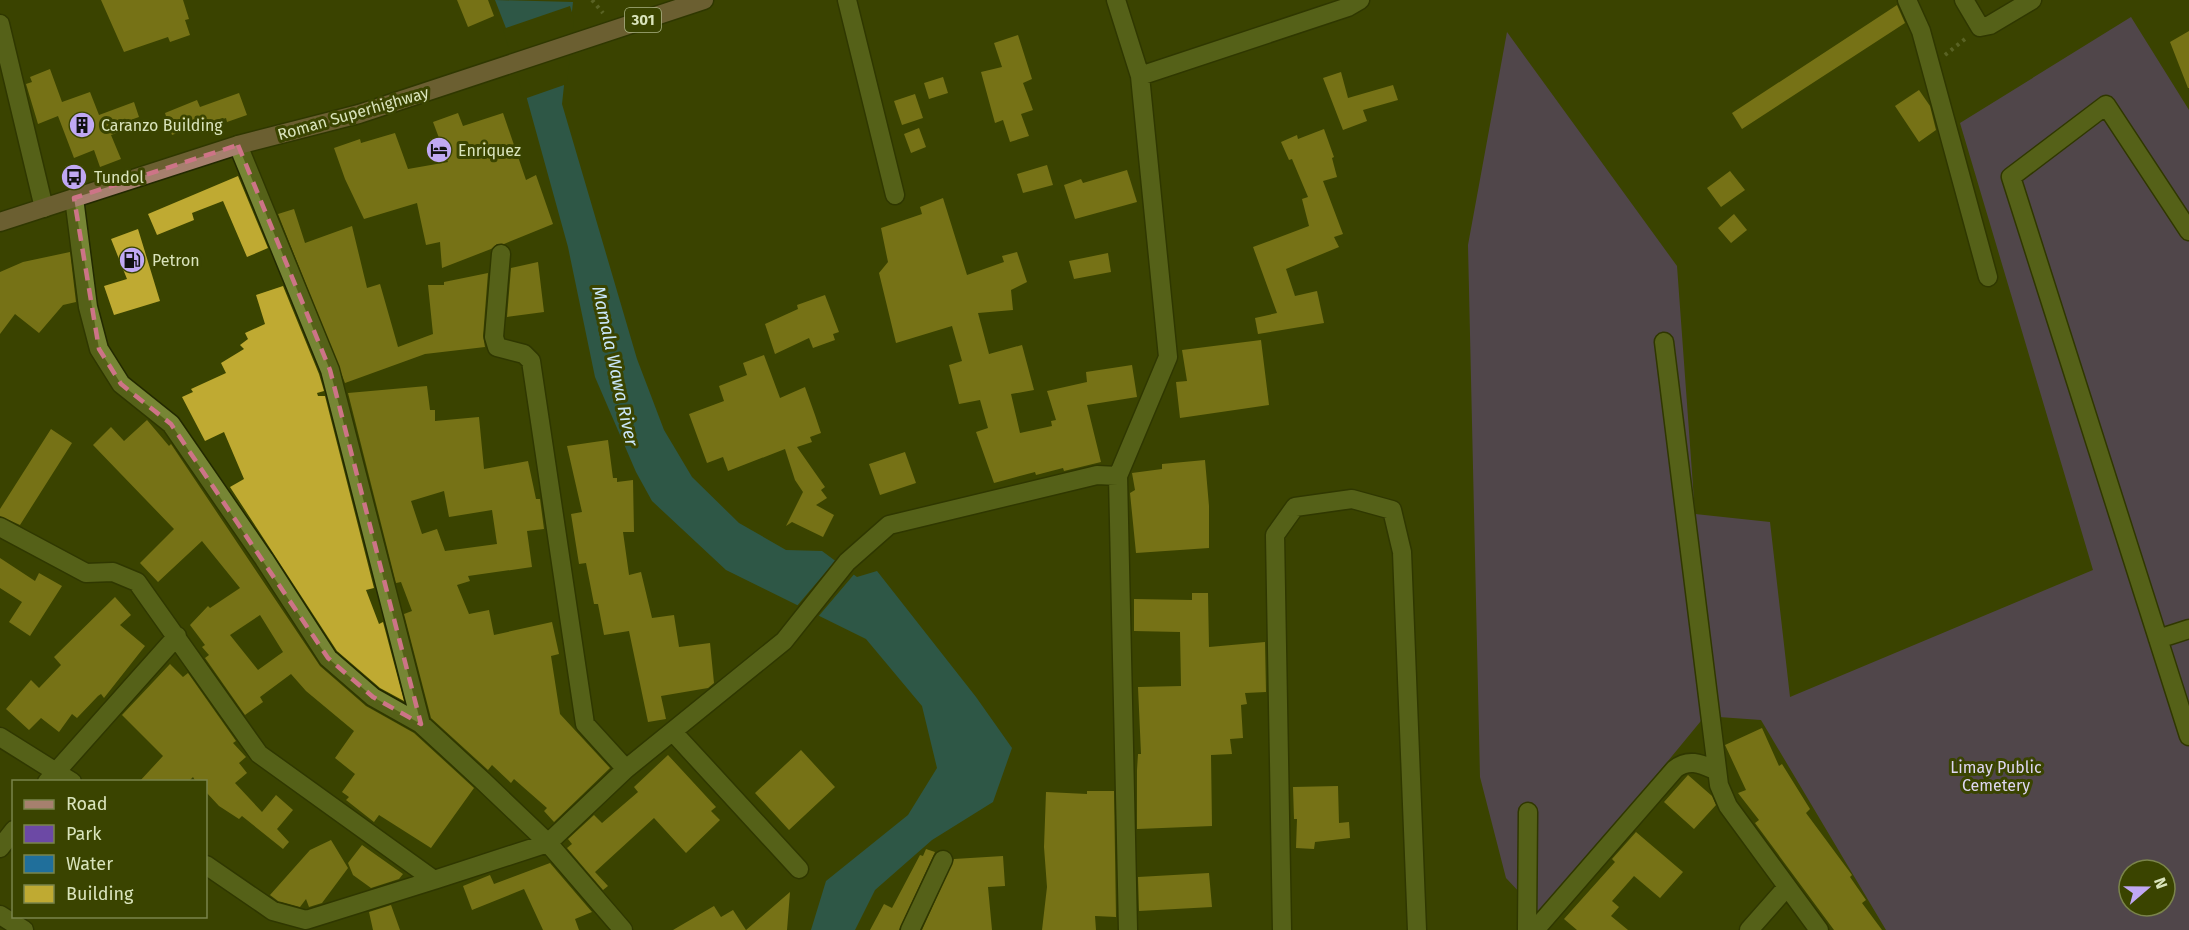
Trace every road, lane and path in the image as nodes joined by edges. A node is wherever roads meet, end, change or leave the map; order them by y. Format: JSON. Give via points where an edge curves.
{"nodes":[{"id":1,"x":704,"y":0,"type":"edge"},
{"id":2,"x":847,"y":0,"type":"edge"},
{"id":3,"x":1116,"y":0,"type":"edge"},
{"id":4,"x":1360,"y":0,"type":"edge"},
{"id":5,"x":1907,"y":0,"type":"edge"},
{"id":6,"x":1964,"y":0,"type":"edge"},
{"id":7,"x":2032,"y":0,"type":"edge"},
{"id":8,"x":0,"y":24,"type":"edge"},
{"id":9,"x":1980,"y":27,"type":"junction"},
{"id":10,"x":1931,"y":66,"type":"junction"},
{"id":11,"x":1140,"y":76,"type":"junction"},
{"id":12,"x":238,"y":145,"type":"junction"},
{"id":13,"x":895,"y":195,"type":"dead end"},
{"id":14,"x":74,"y":198,"type":"junction"},
{"id":15,"x":44,"y":208,"type":"junction"},
{"id":16,"x":0,"y":222,"type":"edge"},
{"id":17,"x":2189,"y":231,"type":"edge"},
{"id":18,"x":501,"y":254,"type":"dead end"},
{"id":19,"x":1988,"y":277,"type":"dead end"},
{"id":20,"x":1664,"y":342,"type":"dead end"},
{"id":21,"x":1118,"y":476,"type":"junction"},
{"id":22,"x":0,"y":527,"type":"edge"},
{"id":23,"x":2189,"y":629,"type":"edge"},
{"id":24,"x":177,"y":636,"type":"junction"},
{"id":25,"x":2158,"y":639,"type":"junction"},
{"id":26,"x":421,"y":724,"type":"junction"},
{"id":27,"x":673,"y":732,"type":"junction"},
{"id":28,"x":2189,"y":736,"type":"edge"},
{"id":29,"x":0,"y":737,"type":"edge"},
{"id":30,"x":626,"y":769,"type":"junction"},
{"id":31,"x":1715,"y":770,"type":"junction"},
{"id":32,"x":51,"y":776,"type":"edge"},
{"id":33,"x":1528,"y":812,"type":"dead end"},
{"id":34,"x":12,"y":833,"type":"edge"},
{"id":35,"x":548,"y":843,"type":"junction"},
{"id":36,"x":0,"y":848,"type":"edge"},
{"id":37,"x":943,"y":860,"type":"dead end"},
{"id":38,"x":207,"y":866,"type":"edge"},
{"id":39,"x":799,"y":869,"type":"dead end"},
{"id":40,"x":434,"y":880,"type":"junction"},
{"id":41,"x":1786,"y":888,"type":"junction"},
{"id":42,"x":0,"y":915,"type":"edge"},
{"id":43,"x":24,"y":930,"type":"edge"},
{"id":44,"x":623,"y":930,"type":"edge"},
{"id":45,"x":910,"y":930,"type":"edge"},
{"id":46,"x":1128,"y":930,"type":"edge"},
{"id":47,"x":1282,"y":930,"type":"edge"},
{"id":48,"x":1417,"y":930,"type":"edge"},
{"id":49,"x":1527,"y":930,"type":"edge"},
{"id":50,"x":1535,"y":930,"type":"edge"},
{"id":51,"x":1749,"y":930,"type":"edge"},
{"id":52,"x":1819,"y":930,"type":"edge"}],
"edges":[{"from":1,"to":12,"type":"main road","name":"Roman Superhighway","number":"301","via":[[359,114]]},
{"from":2,"to":13,"type":"street"},
{"from":3,"to":11,"type":"street"},
{"from":4,"to":11,"type":"street"},
{"from":5,"to":10,"type":"street"},
{"from":6,"to":9,"type":"street"},
{"from":7,"to":9,"type":"street"},
{"from":8,"to":15,"type":"street"},
{"from":9,"to":10,"type":"path"},
{"from":10,"to":19,"type":"street"},
{"from":11,"to":21,"type":"street","via":[[1168,357]]},
{"from":12,"to":14,"type":"main road","name":"Roman Superhighway","number":"301"},
{"from":12,"to":26,"type":"street","via":[[330,370]]},
{"from":14,"to":15,"type":"main road","name":"Roman Superhighway","number":"301"},
{"from":14,"to":26,"type":"street","via":[[88,306],[99,349],[121,384],[171,424],[328,658],[373,697]]},
{"from":15,"to":16,"type":"main road","name":"Roman Superhighway","number":"301"},
{"from":17,"to":25,"type":"street","via":[[2106,105],[2011,177]]},
{"from":18,"to":30,"type":"street","via":[[494,337],[497,346],[524,354],[531,361],[585,724]]},
{"from":20,"to":31,"type":"street"},
{"from":21,"to":27,"type":"street","via":[[1097,475],[889,525],[847,562],[784,641]]},
{"from":21,"to":46,"type":"street"},
{"from":22,"to":24,"type":"street","via":[[86,573],[113,572],[137,582]]},
{"from":23,"to":25,"type":"street"},
{"from":24,"to":32,"type":"street"},
{"from":24,"to":40,"type":"street","via":[[259,754]]},
{"from":25,"to":28,"type":"street"},
{"from":26,"to":35,"type":"street"},
{"from":27,"to":30,"type":"street"},
{"from":27,"to":39,"type":"street"},
{"from":29,"to":32,"type":"street"},
{"from":30,"to":35,"type":"street"},
{"from":31,"to":41,"type":"street","via":[[1728,806]]},
{"from":31,"to":50,"type":"street","via":[[1694,762],[1680,765]]},
{"from":33,"to":49,"type":"street"},
{"from":34,"to":36,"type":"street"},
{"from":35,"to":40,"type":"street"},
{"from":35,"to":44,"type":"street"},
{"from":37,"to":45,"type":"street"},
{"from":38,"to":40,"type":"street","via":[[273,911],[306,920]]},
{"from":41,"to":51,"type":"street"},
{"from":41,"to":52,"type":"street"},
{"from":42,"to":43,"type":"street"},
{"from":47,"to":48,"type":"street","via":[[1275,535],[1295,507],[1352,499],[1392,510],[1402,552]]}]}
